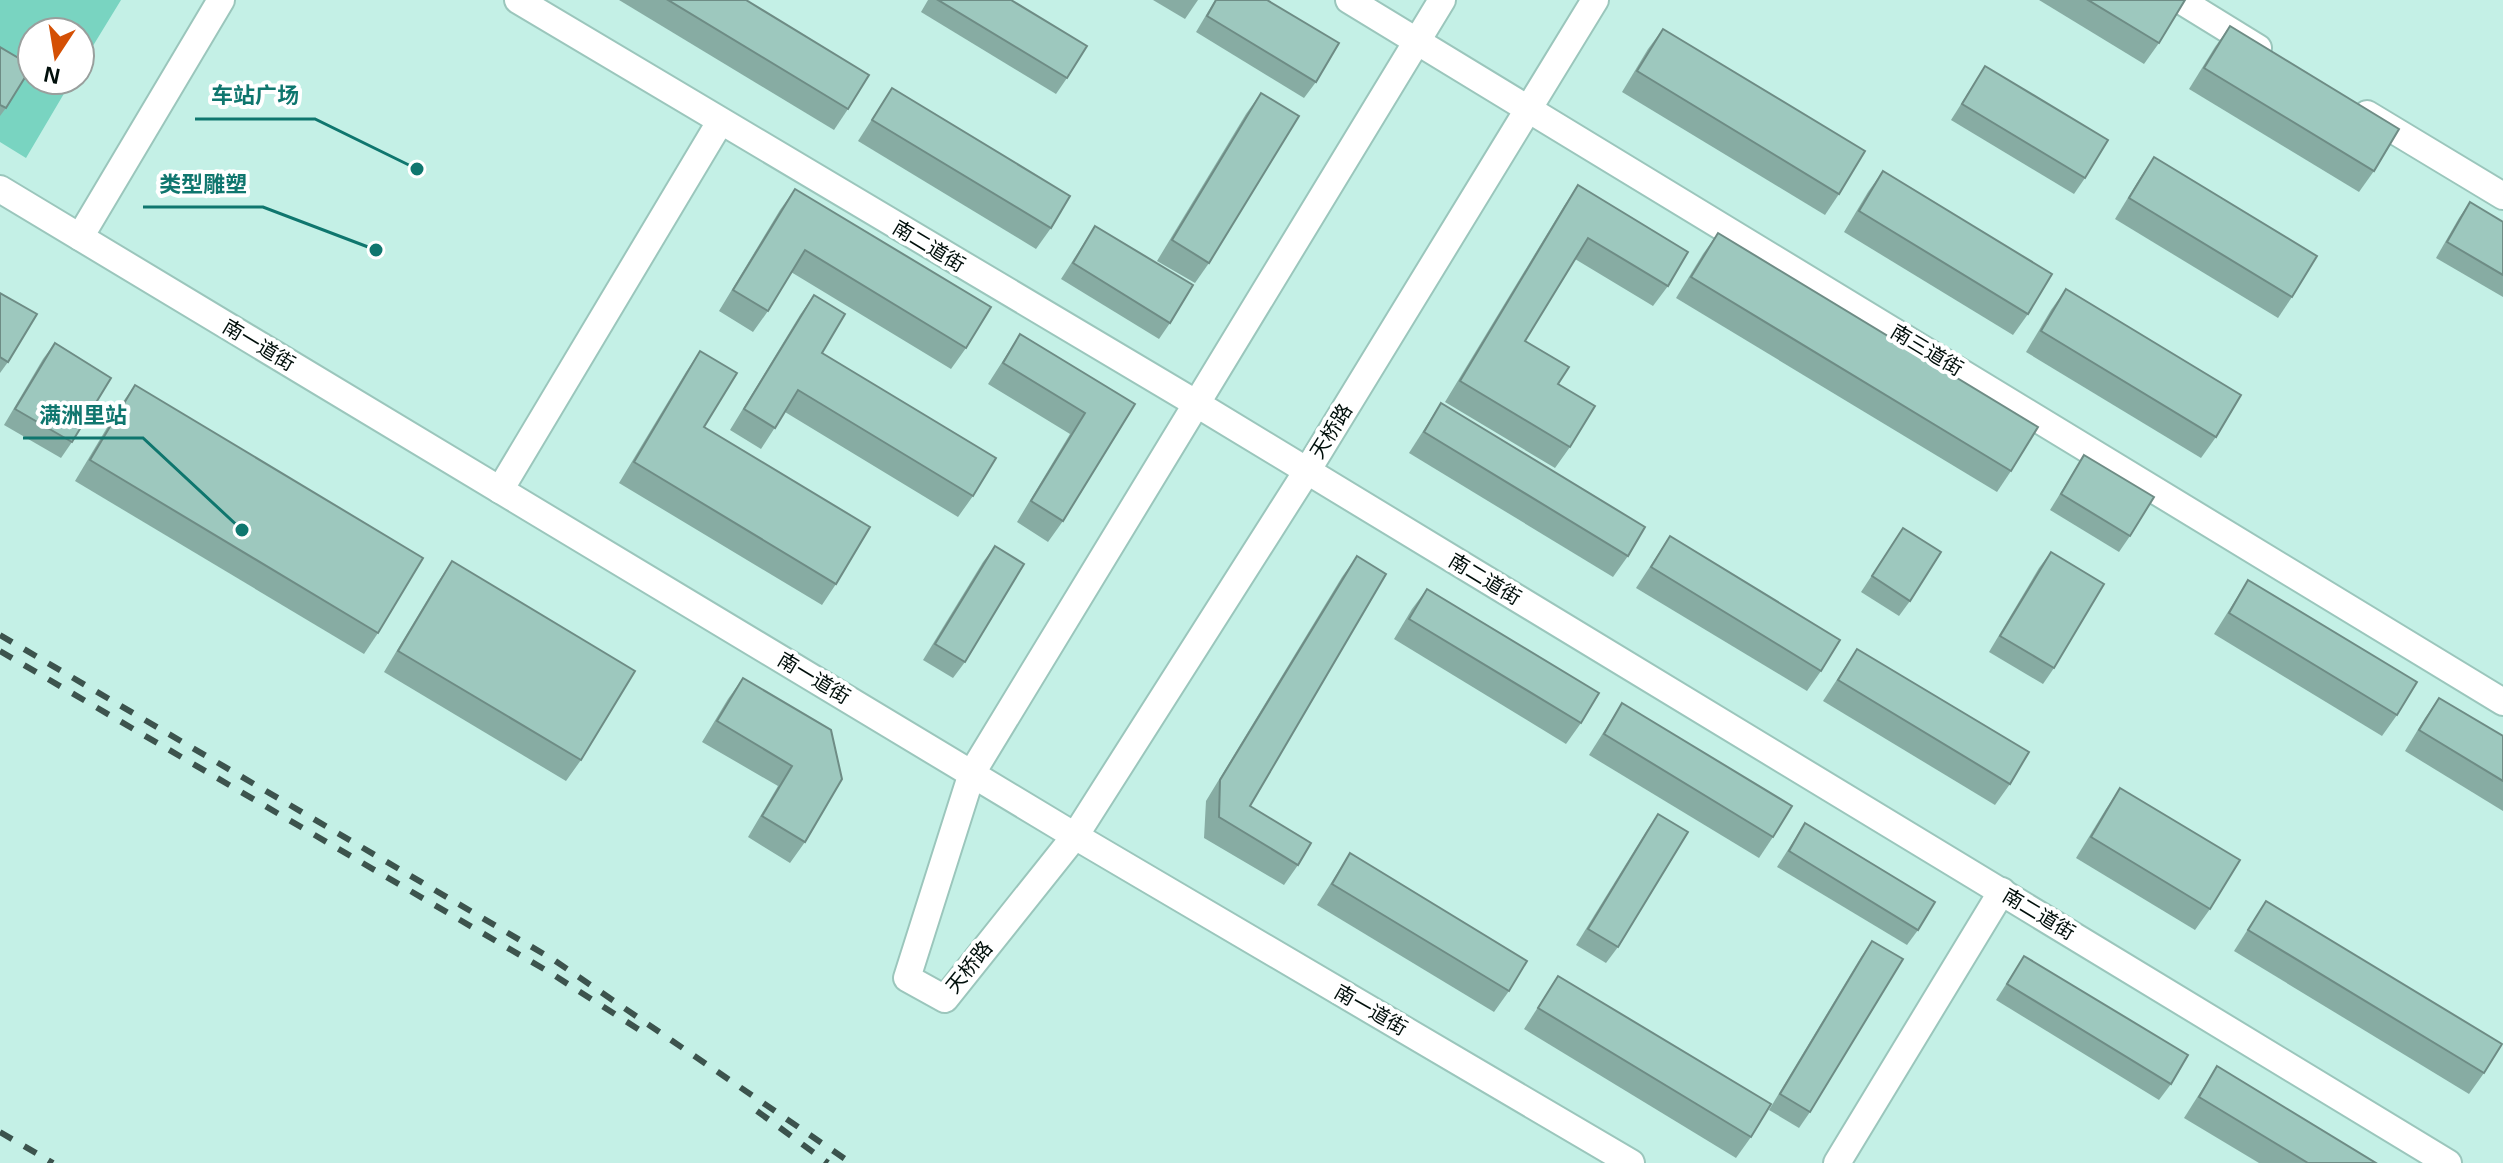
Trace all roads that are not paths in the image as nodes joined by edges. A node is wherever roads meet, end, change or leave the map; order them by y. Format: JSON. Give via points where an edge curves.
{"nodes":[{"id":1,"x":221,"y":0,"type":"edge"},
{"id":2,"x":518,"y":0,"type":"edge"},
{"id":3,"x":1349,"y":0,"type":"edge"},
{"id":4,"x":1442,"y":0,"type":"edge"},
{"id":5,"x":1595,"y":0,"type":"edge"},
{"id":6,"x":2180,"y":0,"type":"edge"},
{"id":7,"x":1418,"y":40,"type":"junction"},
{"id":8,"x":2274,"y":57,"type":"edge"},
{"id":9,"x":2341,"y":98,"type":"edge"},
{"id":10,"x":1530,"y":109,"type":"junction"},
{"id":11,"x":720,"y":122,"type":"junction"},
{"id":12,"x":0,"y":189,"type":"edge"},
{"id":13,"x":2503,"y":196,"type":"edge"},
{"id":14,"x":80,"y":237,"type":"junction"},
{"id":15,"x":1197,"y":404,"type":"junction"},
{"id":16,"x":1307,"y":471,"type":"junction"},
{"id":17,"x":500,"y":490,"type":"junction"},
{"id":18,"x":2503,"y":702,"type":"edge"},
{"id":19,"x":972,"y":773,"type":"junction"},
{"id":20,"x":1075,"y":836,"type":"junction"},
{"id":21,"x":2002,"y":891,"type":"junction"},
{"id":22,"x":1631,"y":1163,"type":"edge"},
{"id":23,"x":1837,"y":1163,"type":"edge"},
{"id":24,"x":2448,"y":1163,"type":"edge"}],
"edges":[{"from":1,"to":14,"type":"street"},
{"from":2,"to":11,"type":"street","name":"南二道街"},
{"from":3,"to":7,"type":"street","name":"南三道街"},
{"from":4,"to":7,"type":"street","name":"天桥路"},
{"from":5,"to":10,"type":"street","name":"天桥路"},
{"from":6,"to":8,"type":"street"},
{"from":7,"to":10,"type":"street","name":"南三道街"},
{"from":7,"to":15,"type":"street","name":"天桥路"},
{"from":9,"to":13,"type":"street"},
{"from":10,"to":16,"type":"street","name":"天桥路"},
{"from":10,"to":18,"type":"street","name":"南三道街"},
{"from":11,"to":15,"type":"street","name":"南二道街"},
{"from":11,"to":17,"type":"street"},
{"from":12,"to":14,"type":"street","name":"南一道街"},
{"from":14,"to":17,"type":"street","name":"南一道街"},
{"from":15,"to":16,"type":"street","name":"南二道街"},
{"from":15,"to":19,"type":"street","name":"天桥路"},
{"from":16,"to":20,"type":"street","name":"天桥路"},
{"from":16,"to":21,"type":"street","name":"南二道街"},
{"from":17,"to":19,"type":"street","name":"南一道街"},
{"from":19,"to":20,"type":"street","name":"南一道街"},
{"from":19,"to":20,"type":"street","name":"天桥路","via":[[907,978],[945,999]]},
{"from":20,"to":22,"type":"street","name":"南一道街"},
{"from":21,"to":23,"type":"street"},
{"from":21,"to":24,"type":"street","name":"南二道街"}]}
